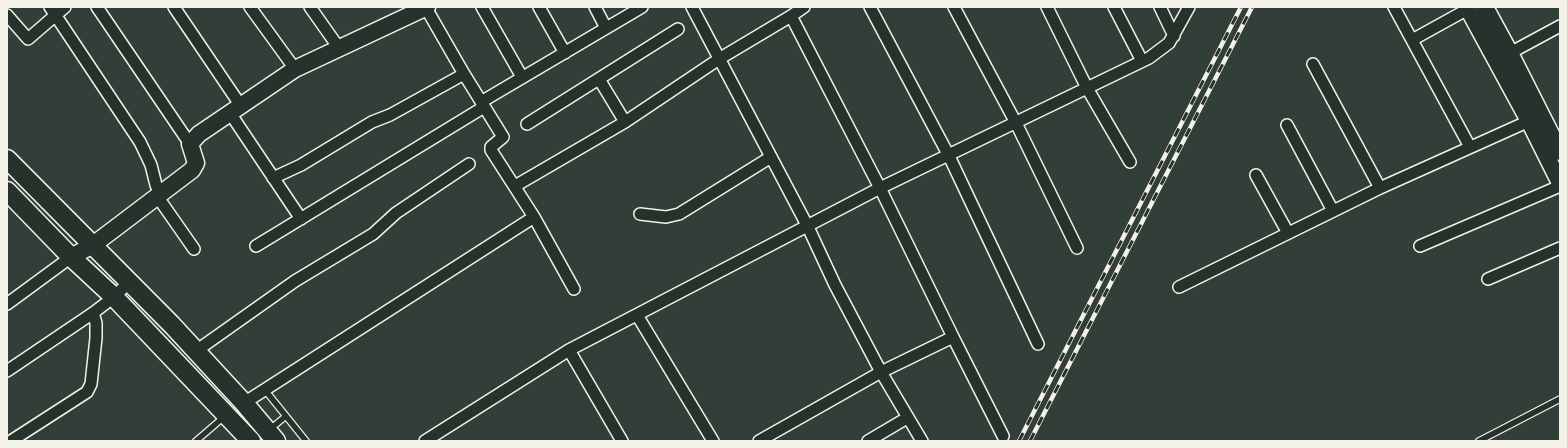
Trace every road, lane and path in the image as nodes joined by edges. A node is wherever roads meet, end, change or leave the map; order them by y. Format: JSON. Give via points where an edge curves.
{"nodes":[{"id":1,"x":65,"y":7,"type":"edge"},
{"id":2,"x":97,"y":7,"type":"edge"},
{"id":3,"x":174,"y":7,"type":"edge"},
{"id":4,"x":250,"y":7,"type":"edge"},
{"id":5,"x":310,"y":7,"type":"edge"},
{"id":6,"x":427,"y":7,"type":"edge"},
{"id":7,"x":482,"y":7,"type":"edge"},
{"id":8,"x":539,"y":7,"type":"edge"},
{"id":9,"x":595,"y":7,"type":"edge"},
{"id":10,"x":642,"y":7,"type":"edge"},
{"id":11,"x":692,"y":7,"type":"edge"},
{"id":12,"x":804,"y":7,"type":"edge"},
{"id":13,"x":870,"y":7,"type":"edge"},
{"id":14,"x":954,"y":7,"type":"edge"},
{"id":15,"x":1047,"y":7,"type":"edge"},
{"id":16,"x":1114,"y":7,"type":"edge"},
{"id":17,"x":1160,"y":7,"type":"edge"},
{"id":18,"x":1189,"y":7,"type":"edge"},
{"id":19,"x":1394,"y":7,"type":"edge"},
{"id":20,"x":1485,"y":7,"type":"edge"},
{"id":21,"x":1468,"y":8,"type":"edge"},
{"id":22,"x":53,"y":11,"type":"edge"},
{"id":23,"x":7,"y":14,"type":"edge"},
{"id":24,"x":791,"y":16,"type":"junction"},
{"id":25,"x":606,"y":28,"type":"junction"},
{"id":26,"x":1559,"y":29,"type":"edge"},
{"id":27,"x":678,"y":30,"type":"dead end"},
{"id":28,"x":1174,"y":36,"type":"junction"},
{"id":29,"x":1412,"y":40,"type":"junction"},
{"id":30,"x":338,"y":48,"type":"junction"},
{"id":31,"x":565,"y":52,"type":"junction"},
{"id":32,"x":1510,"y":52,"type":"junction"},
{"id":33,"x":719,"y":59,"type":"junction"},
{"id":34,"x":1142,"y":61,"type":"junction"},
{"id":35,"x":1313,"y":64,"type":"dead end"},
{"id":36,"x":295,"y":69,"type":"junction"},
{"id":37,"x":464,"y":74,"type":"junction"},
{"id":38,"x":522,"y":77,"type":"junction"},
{"id":39,"x":599,"y":79,"type":"junction"},
{"id":40,"x":1087,"y":88,"type":"junction"},
{"id":41,"x":483,"y":104,"type":"junction"},
{"id":42,"x":235,"y":109,"type":"junction"},
{"id":43,"x":1529,"y":121,"type":"junction"},
{"id":44,"x":625,"y":122,"type":"junction"},
{"id":45,"x":1016,"y":123,"type":"junction"},
{"id":46,"x":527,"y":124,"type":"dead end"},
{"id":47,"x":1287,"y":125,"type":"dead end"},
{"id":48,"x":190,"y":144,"type":"junction"},
{"id":49,"x":1470,"y":147,"type":"junction"},
{"id":50,"x":1560,"y":152,"type":"edge"},
{"id":51,"x":949,"y":156,"type":"junction"},
{"id":52,"x":771,"y":157,"type":"junction"},
{"id":53,"x":7,"y":159,"type":"edge"},
{"id":54,"x":1130,"y":162,"type":"dead end"},
{"id":55,"x":469,"y":164,"type":"dead end"},
{"id":56,"x":1256,"y":175,"type":"dead end"},
{"id":57,"x":273,"y":178,"type":"junction"},
{"id":58,"x":1560,"y":184,"type":"edge"},
{"id":59,"x":515,"y":186,"type":"junction"},
{"id":60,"x":880,"y":188,"type":"junction"},
{"id":61,"x":1380,"y":188,"type":"junction"},
{"id":62,"x":7,"y":191,"type":"edge"},
{"id":63,"x":158,"y":195,"type":"junction"},
{"id":64,"x":1333,"y":211,"type":"junction"},
{"id":65,"x":640,"y":214,"type":"dead end"},
{"id":66,"x":534,"y":217,"type":"junction"},
{"id":67,"x":301,"y":219,"type":"junction"},
{"id":68,"x":808,"y":227,"type":"junction"},
{"id":69,"x":1288,"y":233,"type":"junction"},
{"id":70,"x":93,"y":245,"type":"junction"},
{"id":71,"x":256,"y":246,"type":"dead end"},
{"id":72,"x":1420,"y":246,"type":"dead end"},
{"id":73,"x":1077,"y":248,"type":"dead end"},
{"id":74,"x":1560,"y":248,"type":"edge"},
{"id":75,"x":194,"y":249,"type":"dead end"},
{"id":76,"x":71,"y":256,"type":"junction"},
{"id":77,"x":1488,"y":279,"type":"dead end"},
{"id":78,"x":129,"y":282,"type":"junction"},
{"id":79,"x":1179,"y":287,"type":"dead end"},
{"id":80,"x":574,"y":289,"type":"dead end"},
{"id":81,"x":114,"y":297,"type":"junction"},
{"id":82,"x":7,"y":304,"type":"edge"},
{"id":83,"x":93,"y":313,"type":"junction"},
{"id":84,"x":637,"y":314,"type":"junction"},
{"id":85,"x":953,"y":337,"type":"junction"},
{"id":86,"x":1038,"y":344,"type":"dead end"},
{"id":87,"x":569,"y":350,"type":"junction"},
{"id":88,"x":196,"y":351,"type":"junction"},
{"id":89,"x":7,"y":371,"type":"edge"},
{"id":90,"x":881,"y":372,"type":"junction"},
{"id":91,"x":265,"y":390,"type":"junction"},
{"id":92,"x":1560,"y":400,"type":"edge"},
{"id":93,"x":244,"y":403,"type":"junction"},
{"id":94,"x":227,"y":415,"type":"junction"},
{"id":95,"x":286,"y":416,"type":"junction"},
{"id":96,"x":907,"y":418,"type":"junction"},
{"id":97,"x":272,"y":436,"type":"edge"},
{"id":98,"x":1004,"y":436,"type":"dead end"},
{"id":99,"x":11,"y":441,"type":"edge"},
{"id":100,"x":196,"y":441,"type":"edge"},
{"id":101,"x":251,"y":441,"type":"edge"},
{"id":102,"x":306,"y":441,"type":"edge"},
{"id":103,"x":425,"y":441,"type":"edge"},
{"id":104,"x":622,"y":441,"type":"edge"},
{"id":105,"x":713,"y":441,"type":"edge"},
{"id":106,"x":759,"y":441,"type":"edge"},
{"id":107,"x":868,"y":441,"type":"edge"},
{"id":108,"x":922,"y":441,"type":"edge"},
{"id":109,"x":1479,"y":441,"type":"edge"}],
"edges":[{"from":1,"to":22,"type":"street"},
{"from":2,"to":48,"type":"street"},
{"from":3,"to":42,"type":"street"},
{"from":4,"to":36,"type":"street"},
{"from":5,"to":30,"type":"street"},
{"from":6,"to":30,"type":"street"},
{"from":6,"to":37,"type":"street"},
{"from":7,"to":38,"type":"street"},
{"from":8,"to":31,"type":"street"},
{"from":9,"to":25,"type":"street"},
{"from":10,"to":25,"type":"street"},
{"from":11,"to":33,"type":"street"},
{"from":12,"to":24,"type":"street"},
{"from":13,"to":51,"type":"street"},
{"from":14,"to":45,"type":"street"},
{"from":15,"to":40,"type":"street"},
{"from":16,"to":34,"type":"street"},
{"from":17,"to":28,"type":"street"},
{"from":18,"to":28,"type":"street"},
{"from":19,"to":29,"type":"street"},
{"from":20,"to":32,"type":"street"},
{"from":21,"to":29,"type":"street"},
{"from":21,"to":43,"type":"street"},
{"from":22,"to":23,"type":"street","via":[[28,39]]},
{"from":22,"to":63,"type":"street","via":[[147,154]]},
{"from":24,"to":33,"type":"street"},
{"from":24,"to":60,"type":"street"},
{"from":25,"to":31,"type":"street"},
{"from":26,"to":32,"type":"street"},
{"from":27,"to":39,"type":"street"},
{"from":28,"to":34,"type":"street","via":[[1161,50]]},
{"from":29,"to":49,"type":"street"},
{"from":30,"to":36,"type":"street"},
{"from":31,"to":38,"type":"street"},
{"from":32,"to":50,"type":"street"},
{"from":33,"to":44,"type":"street"},
{"from":33,"to":52,"type":"street"},
{"from":34,"to":40,"type":"street"},
{"from":35,"to":61,"type":"street"},
{"from":36,"to":42,"type":"street"},
{"from":37,"to":41,"type":"street"},
{"from":37,"to":57,"type":"street","via":[[390,115],[362,127],[302,165]]},
{"from":38,"to":41,"type":"street"},
{"from":39,"to":44,"type":"street"},
{"from":39,"to":46,"type":"street"},
{"from":40,"to":45,"type":"street"},
{"from":40,"to":54,"type":"street"},
{"from":41,"to":59,"type":"street","via":[[503,137],[490,149]]},
{"from":41,"to":67,"type":"street"},
{"from":42,"to":48,"type":"street","via":[[199,134]]},
{"from":42,"to":57,"type":"street"},
{"from":43,"to":49,"type":"street"},
{"from":43,"to":58,"type":"street"},
{"from":44,"to":59,"type":"street"},
{"from":45,"to":51,"type":"street"},
{"from":45,"to":73,"type":"street"},
{"from":47,"to":64,"type":"street"},
{"from":48,"to":63,"type":"street","via":[[195,166]]},
{"from":49,"to":61,"type":"street"},
{"from":51,"to":60,"type":"street"},
{"from":51,"to":86,"type":"street"},
{"from":52,"to":65,"type":"street","via":[[673,216]]},
{"from":52,"to":68,"type":"street"},
{"from":53,"to":70,"type":"main road"},
{"from":55,"to":88,"type":"street","via":[[396,213],[373,234],[295,281]]},
{"from":56,"to":69,"type":"street"},
{"from":57,"to":67,"type":"street"},
{"from":58,"to":72,"type":"street"},
{"from":59,"to":66,"type":"street"},
{"from":60,"to":68,"type":"street"},
{"from":60,"to":85,"type":"street"},
{"from":61,"to":64,"type":"street"},
{"from":62,"to":76,"type":"main road"},
{"from":63,"to":70,"type":"street"},
{"from":63,"to":75,"type":"street"},
{"from":64,"to":69,"type":"street"},
{"from":66,"to":80,"type":"street"},
{"from":66,"to":91,"type":"street"},
{"from":67,"to":71,"type":"street"},
{"from":68,"to":84,"type":"street"},
{"from":68,"to":90,"type":"street"},
{"from":69,"to":79,"type":"street"},
{"from":70,"to":76,"type":"street"},
{"from":70,"to":78,"type":"main road"},
{"from":74,"to":77,"type":"street"},
{"from":76,"to":81,"type":"main road"},
{"from":76,"to":82,"type":"street"},
{"from":78,"to":81,"type":"street"},
{"from":78,"to":88,"type":"main road"},
{"from":81,"to":83,"type":"street"},
{"from":81,"to":94,"type":"main road"},
{"from":83,"to":89,"type":"street"},
{"from":83,"to":99,"type":"street","via":[[96,338],[91,384],[87,392]]},
{"from":84,"to":87,"type":"street"},
{"from":84,"to":105,"type":"street"},
{"from":85,"to":90,"type":"street"},
{"from":85,"to":98,"type":"street"},
{"from":87,"to":103,"type":"street"},
{"from":87,"to":104,"type":"street"},
{"from":88,"to":93,"type":"main road"},
{"from":90,"to":96,"type":"street"},
{"from":90,"to":106,"type":"street"},
{"from":91,"to":93,"type":"street"},
{"from":91,"to":95,"type":"lane"},
{"from":92,"to":109,"type":"lane"},
{"from":93,"to":97,"type":"main road"},
{"from":94,"to":100,"type":"lane"},
{"from":94,"to":101,"type":"main road"},
{"from":95,"to":97,"type":"lane"},
{"from":95,"to":102,"type":"lane"},
{"from":96,"to":107,"type":"street"},
{"from":96,"to":108,"type":"street"}]}
